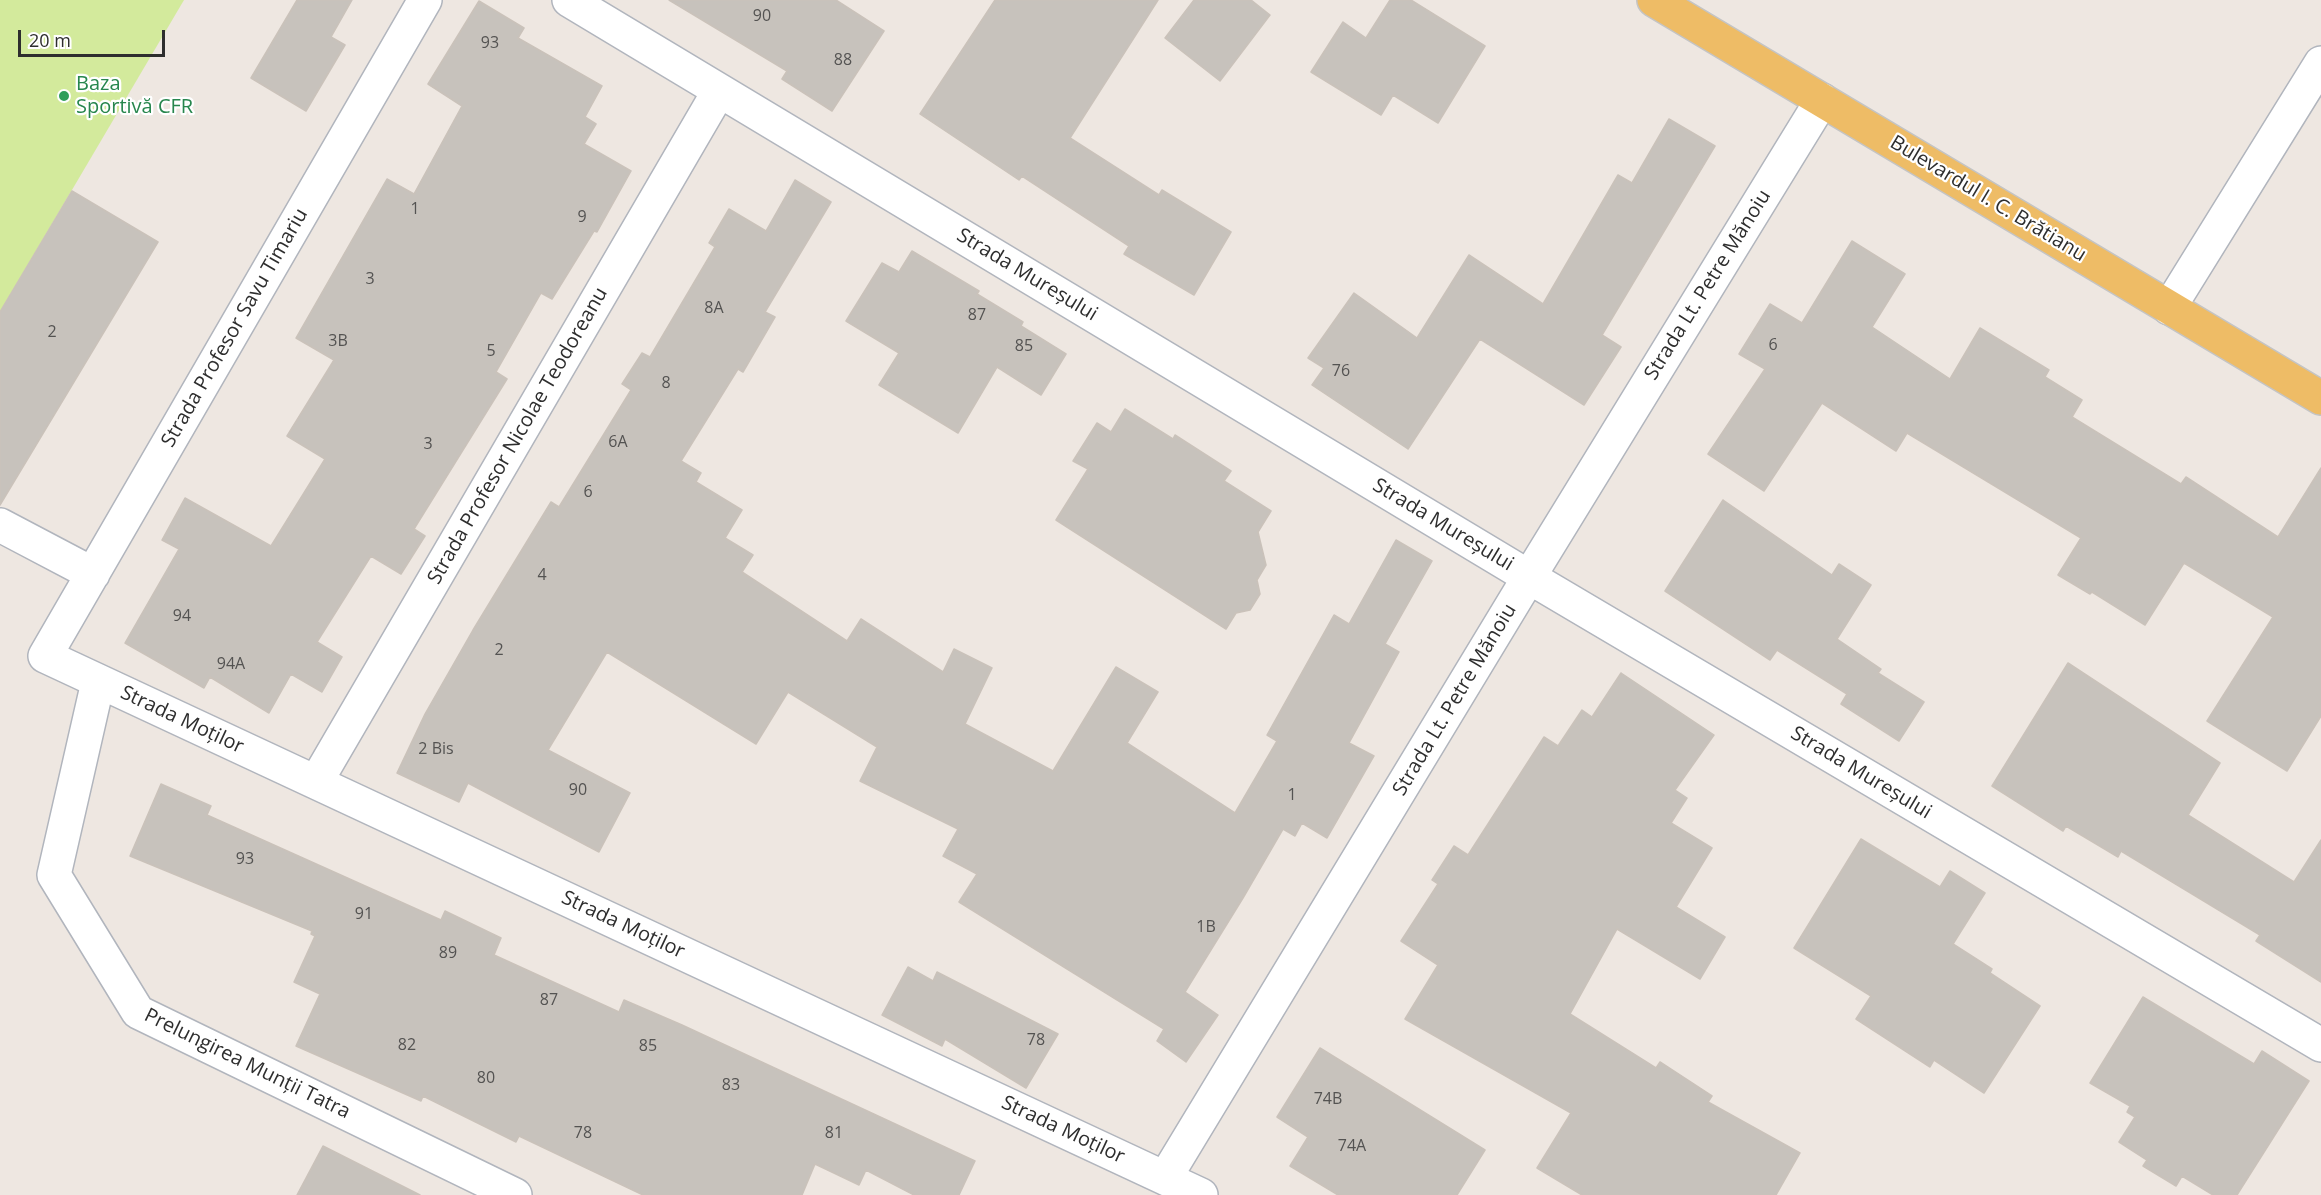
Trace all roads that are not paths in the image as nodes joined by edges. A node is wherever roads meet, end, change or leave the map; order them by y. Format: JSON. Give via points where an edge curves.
{"nodes":[{"id":1,"x":425,"y":0,"type":"edge"},
{"id":2,"x":569,"y":0,"type":"edge"},
{"id":3,"x":1654,"y":0,"type":"edge"},
{"id":4,"x":2321,"y":63,"type":"edge"},
{"id":5,"x":720,"y":90,"type":"junction"},
{"id":6,"x":1822,"y":100,"type":"junction"},
{"id":7,"x":2169,"y":308,"type":"junction"},
{"id":8,"x":2321,"y":398,"type":"edge"},
{"id":9,"x":0,"y":525,"type":"edge"},
{"id":10,"x":93,"y":574,"type":"junction"},
{"id":11,"x":1529,"y":577,"type":"junction"},
{"id":12,"x":45,"y":656,"type":"joint"},
{"id":13,"x":98,"y":681,"type":"junction"},
{"id":14,"x":316,"y":782,"type":"junction"},
{"id":15,"x":2321,"y":1045,"type":"edge"},
{"id":16,"x":1166,"y":1178,"type":"junction"},
{"id":17,"x":515,"y":1195,"type":"edge"},
{"id":18,"x":1201,"y":1195,"type":"edge"}],
"edges":[{"from":1,"to":10,"type":"street","name":"Strada Profesor Savu Timariu"},
{"from":2,"to":5,"type":"street","name":"Strada Mureșului"},
{"from":3,"to":6,"type":"main road","name":"Bulevardul I. C. Brătianu"},
{"from":4,"to":7,"type":"street"},
{"from":5,"to":11,"type":"street","name":"Strada Mureșului"},
{"from":5,"to":14,"type":"street","name":"Strada Profesor Nicolae Teodoreanu"},
{"from":6,"to":7,"type":"main road","name":"Bulevardul I. C. Brătianu"},
{"from":6,"to":11,"type":"street","name":"Strada Lt. Petre Mănoiu"},
{"from":7,"to":8,"type":"main road","name":"Bulevardul I. C. Brătianu"},
{"from":9,"to":10,"type":"street"},
{"from":10,"to":12,"type":"street","name":"Strada Profesor Savu Timariu"},
{"from":11,"to":15,"type":"street","name":"Strada Mureșului"},
{"from":11,"to":16,"type":"street","name":"Strada Lt. Petre Mănoiu"},
{"from":12,"to":13,"type":"street","name":"Strada Moților"},
{"from":13,"to":14,"type":"street","name":"Strada Moților"},
{"from":13,"to":17,"type":"street","name":"Prelungirea Munții Tatra","via":[[54,875],[138,1012]]},
{"from":14,"to":16,"type":"street","name":"Strada Moților"},
{"from":16,"to":18,"type":"street","name":"Strada Moților"}]}
